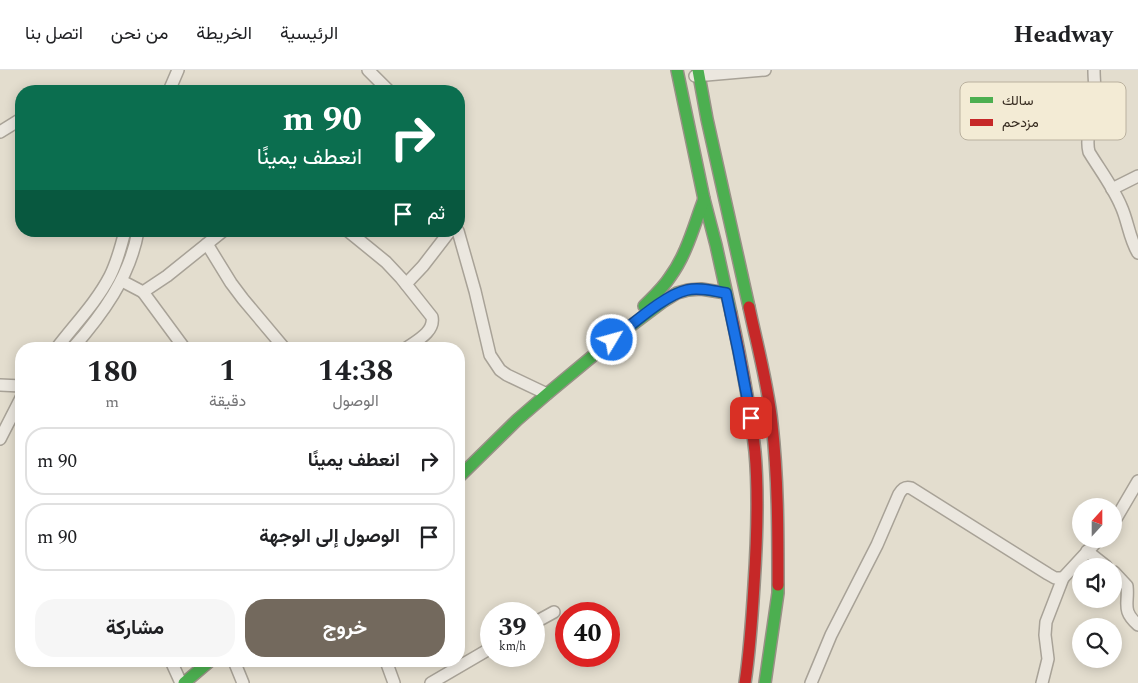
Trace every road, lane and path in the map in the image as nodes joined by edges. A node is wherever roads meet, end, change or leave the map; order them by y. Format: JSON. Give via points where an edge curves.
{"nodes":[{"id":1,"x":178,"y":70,"type":"edge"},
{"id":2,"x":368,"y":70,"type":"edge"},
{"id":3,"x":765,"y":70,"type":"edge"},
{"id":4,"x":698,"y":72,"type":"edge"},
{"id":5,"x":678,"y":74,"type":"edge"},
{"id":6,"x":172,"y":85,"type":"edge"},
{"id":7,"x":383,"y":85,"type":"edge"},
{"id":8,"x":15,"y":122,"type":"edge"},
{"id":9,"x":0,"y":132,"type":"edge"},
{"id":10,"x":1088,"y":140,"type":"edge"},
{"id":11,"x":1138,"y":176,"type":"edge"},
{"id":12,"x":1112,"y":189,"type":"junction"},
{"id":13,"x":704,"y":199,"type":"junction"},
{"id":14,"x":123,"y":237,"type":"edge"},
{"id":15,"x":137,"y":237,"type":"edge"},
{"id":16,"x":216,"y":237,"type":"edge"},
{"id":17,"x":355,"y":237,"type":"edge"},
{"id":18,"x":445,"y":237,"type":"edge"},
{"id":19,"x":460,"y":237,"type":"edge"},
{"id":20,"x":207,"y":244,"type":"junction"},
{"id":21,"x":1138,"y":253,"type":"edge"},
{"id":22,"x":122,"y":281,"type":"junction"},
{"id":23,"x":406,"y":284,"type":"junction"},
{"id":24,"x":143,"y":292,"type":"junction"},
{"id":25,"x":726,"y":293,"type":"junction"},
{"id":26,"x":612,"y":340,"type":"junction"},
{"id":27,"x":61,"y":342,"type":"edge"},
{"id":28,"x":78,"y":342,"type":"edge"},
{"id":29,"x":181,"y":342,"type":"edge"},
{"id":30,"x":279,"y":342,"type":"edge"},
{"id":31,"x":414,"y":342,"type":"edge"},
{"id":32,"x":0,"y":385,"type":"edge"},
{"id":33,"x":15,"y":386,"type":"edge"},
{"id":34,"x":547,"y":394,"type":"junction"},
{"id":35,"x":15,"y":410,"type":"edge"},
{"id":36,"x":0,"y":439,"type":"edge"},
{"id":37,"x":465,"y":471,"type":"edge"},
{"id":38,"x":1138,"y":481,"type":"edge"},
{"id":39,"x":1122,"y":508,"type":"edge"},
{"id":40,"x":1090,"y":548,"type":"edge"},
{"id":41,"x":1087,"y":551,"type":"junction"},
{"id":42,"x":1096,"y":558,"type":"edge"},
{"id":43,"x":1063,"y":578,"type":"junction"},
{"id":44,"x":1122,"y":579,"type":"edge"},
{"id":45,"x":554,"y":612,"type":"dead end"},
{"id":46,"x":545,"y":617,"type":"edge"},
{"id":47,"x":1138,"y":625,"type":"edge"},
{"id":48,"x":480,"y":654,"type":"edge"},
{"id":49,"x":465,"y":663,"type":"edge"},
{"id":50,"x":174,"y":667,"type":"edge"},
{"id":51,"x":202,"y":667,"type":"edge"},
{"id":52,"x":236,"y":667,"type":"edge"},
{"id":53,"x":388,"y":667,"type":"edge"},
{"id":54,"x":458,"y":667,"type":"edge"},
{"id":55,"x":182,"y":683,"type":"edge"},
{"id":56,"x":243,"y":683,"type":"edge"},
{"id":57,"x":394,"y":683,"type":"edge"},
{"id":58,"x":431,"y":683,"type":"edge"},
{"id":59,"x":745,"y":683,"type":"edge"},
{"id":60,"x":765,"y":683,"type":"edge"},
{"id":61,"x":811,"y":683,"type":"edge"},
{"id":62,"x":1042,"y":683,"type":"edge"}],
"edges":[{"from":1,"to":6,"type":"street"},
{"from":2,"to":7,"type":"street"},
{"from":3,"to":4,"type":"street"},
{"from":4,"to":5,"type":"street"},
{"from":4,"to":60,"type":"main road","via":[[772,422],[778,512],[778,593]]},
{"from":5,"to":13,"type":"main road"},
{"from":8,"to":9,"type":"street"},
{"from":10,"to":12,"type":"street","via":[[1089,152]]},
{"from":11,"to":12,"type":"street"},
{"from":12,"to":21,"type":"street"},
{"from":13,"to":25,"type":"main road"},
{"from":13,"to":26,"type":"main road","via":[[683,253],[670,276]]},
{"from":14,"to":27,"type":"street","via":[[109,277]]},
{"from":15,"to":22,"type":"street"},
{"from":16,"to":20,"type":"street"},
{"from":17,"to":23,"type":"street","via":[[386,262]]},
{"from":18,"to":23,"type":"street"},
{"from":19,"to":34,"type":"street","via":[[490,355],[507,375]]},
{"from":20,"to":24,"type":"street"},
{"from":20,"to":30,"type":"street","via":[[231,283]]},
{"from":22,"to":24,"type":"street"},
{"from":22,"to":28,"type":"street","via":[[97,320]]},
{"from":23,"to":31,"type":"street","via":[[433,322],[428,332]]},
{"from":24,"to":29,"type":"street"},
{"from":25,"to":26,"type":"main road","via":[[701,289],[677,293]]},
{"from":25,"to":59,"type":"main road","via":[[751,418],[757,480],[754,598]]},
{"from":26,"to":34,"type":"main road"},
{"from":32,"to":33,"type":"street"},
{"from":34,"to":37,"type":"main road"},
{"from":35,"to":36,"type":"street"},
{"from":38,"to":39,"type":"street"},
{"from":40,"to":41,"type":"street"},
{"from":41,"to":42,"type":"street"},
{"from":41,"to":43,"type":"street"},
{"from":43,"to":61,"type":"street","via":[[1048,574],[905,487],[831,635]]},
{"from":43,"to":62,"type":"street","via":[[1046,622],[1048,659]]},
{"from":44,"to":47,"type":"street","via":[[1127,586],[1126,608]]},
{"from":45,"to":46,"type":"street"},
{"from":48,"to":49,"type":"street"},
{"from":50,"to":55,"type":"street"},
{"from":51,"to":55,"type":"main road"},
{"from":52,"to":56,"type":"street"},
{"from":53,"to":57,"type":"street"},
{"from":54,"to":58,"type":"street"}]}
